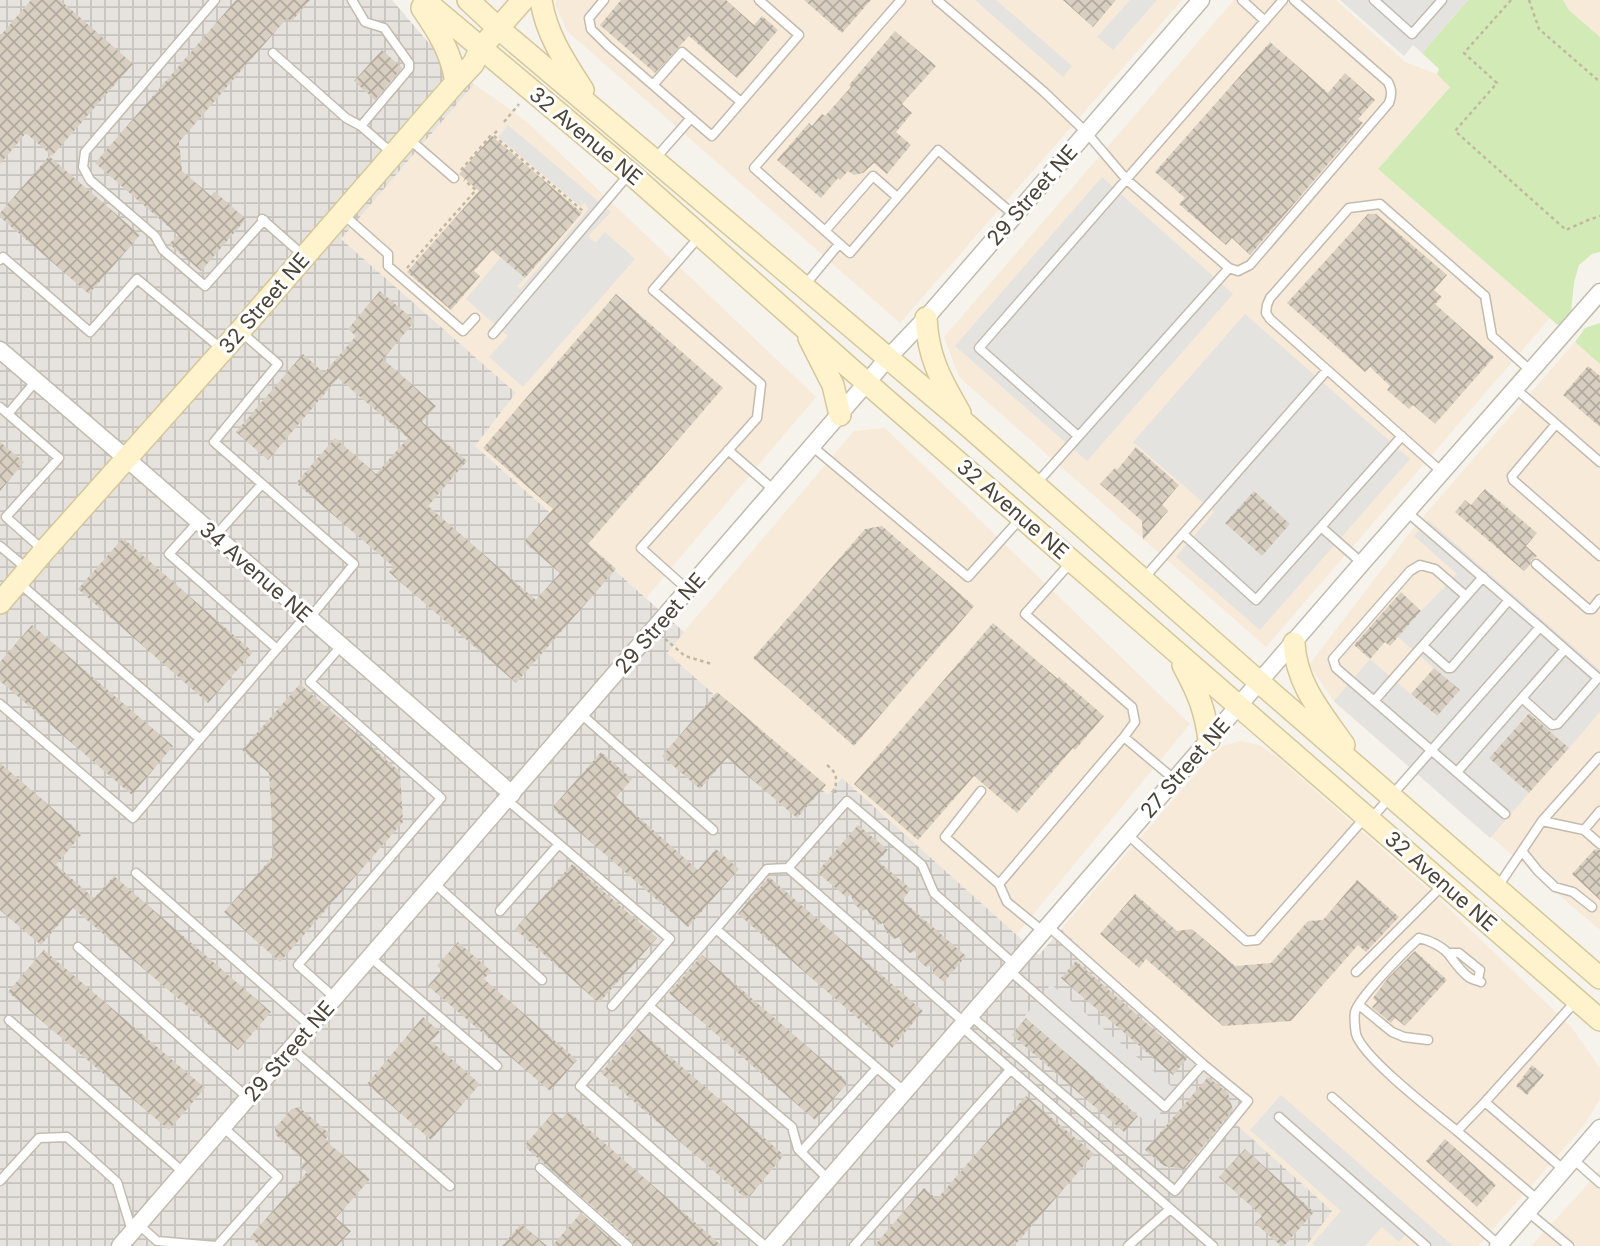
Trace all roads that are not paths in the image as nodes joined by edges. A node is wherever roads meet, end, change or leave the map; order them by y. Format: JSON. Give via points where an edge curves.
{"nodes":[{"id":1,"x":215,"y":0,"type":"edge"},
{"id":2,"x":352,"y":0,"type":"edge"},
{"id":3,"x":417,"y":0,"type":"edge"},
{"id":4,"x":424,"y":0,"type":"edge"},
{"id":5,"x":468,"y":0,"type":"edge"},
{"id":6,"x":523,"y":0,"type":"edge"},
{"id":7,"x":541,"y":0,"type":"edge"},
{"id":8,"x":604,"y":0,"type":"edge"},
{"id":9,"x":759,"y":0,"type":"edge"},
{"id":10,"x":901,"y":0,"type":"edge"},
{"id":11,"x":937,"y":0,"type":"edge"},
{"id":12,"x":1201,"y":0,"type":"edge"},
{"id":13,"x":1242,"y":0,"type":"edge"},
{"id":14,"x":1283,"y":0,"type":"edge"},
{"id":15,"x":1294,"y":0,"type":"edge"},
{"id":16,"x":1374,"y":0,"type":"edge"},
{"id":17,"x":1442,"y":0,"type":"edge"},
{"id":18,"x":1265,"y":21,"type":"junction"},
{"id":19,"x":498,"y":28,"type":"junction"},
{"id":20,"x":481,"y":48,"type":"junction"},
{"id":21,"x":273,"y":53,"type":"dead end"},
{"id":22,"x":456,"y":82,"type":"junction"},
{"id":23,"x":653,"y":85,"type":"junction"},
{"id":24,"x":741,"y":102,"type":"junction"},
{"id":25,"x":598,"y":113,"type":"junction"},
{"id":26,"x":691,"y":118,"type":"junction"},
{"id":27,"x":361,"y":125,"type":"junction"},
{"id":28,"x":1086,"y":132,"type":"junction"},
{"id":29,"x":400,"y":146,"type":"junction"},
{"id":30,"x":654,"y":160,"type":"junction"},
{"id":31,"x":630,"y":173,"type":"junction"},
{"id":32,"x":458,"y":177,"type":"road end"},
{"id":33,"x":1127,"y":180,"type":"junction"},
{"id":34,"x":897,"y":197,"type":"junction"},
{"id":35,"x":342,"y":213,"type":"junction"},
{"id":36,"x":1014,"y":215,"type":"junction"},
{"id":37,"x":825,"y":231,"type":"junction"},
{"id":38,"x":701,"y":234,"type":"junction"},
{"id":39,"x":839,"y":244,"type":"junction"},
{"id":40,"x":304,"y":256,"type":"junction"},
{"id":41,"x":0,"y":260,"type":"edge"},
{"id":42,"x":1229,"y":268,"type":"junction"},
{"id":43,"x":803,"y":288,"type":"junction"},
{"id":44,"x":1600,"y":292,"type":"edge"},
{"id":45,"x":475,"y":318,"type":"dead end"},
{"id":46,"x":926,"y":318,"type":"junction"},
{"id":47,"x":803,"y":327,"type":"junction"},
{"id":48,"x":240,"y":331,"type":"junction"},
{"id":49,"x":493,"y":334,"type":"dead end"},
{"id":50,"x":223,"y":350,"type":"junction"},
{"id":51,"x":0,"y":351,"type":"edge"},
{"id":52,"x":888,"y":358,"type":"junction"},
{"id":53,"x":1327,"y":370,"type":"junction"},
{"id":54,"x":1531,"y":371,"type":"junction"},
{"id":55,"x":36,"y":382,"type":"junction"},
{"id":56,"x":867,"y":384,"type":"junction"},
{"id":57,"x":1516,"y":389,"type":"junction"},
{"id":58,"x":0,"y":407,"type":"edge"},
{"id":59,"x":8,"y":414,"type":"junction"},
{"id":60,"x":840,"y":415,"type":"junction"},
{"id":61,"x":1556,"y":424,"type":"junction"},
{"id":62,"x":966,"y":425,"type":"junction"},
{"id":63,"x":1078,"y":436,"type":"junction"},
{"id":64,"x":1402,"y":436,"type":"junction"},
{"id":65,"x":813,"y":447,"type":"junction"},
{"id":66,"x":728,"y":450,"type":"junction"},
{"id":67,"x":127,"y":459,"type":"junction"},
{"id":68,"x":1600,"y":462,"type":"edge"},
{"id":69,"x":1443,"y":472,"type":"junction"},
{"id":70,"x":262,"y":484,"type":"junction"},
{"id":71,"x":1035,"y":485,"type":"junction"},
{"id":72,"x":775,"y":491,"type":"junction"},
{"id":73,"x":1407,"y":512,"type":"junction"},
{"id":74,"x":1022,"y":517,"type":"junction"},
{"id":75,"x":198,"y":522,"type":"junction"},
{"id":76,"x":1321,"y":527,"type":"junction"},
{"id":77,"x":1183,"y":534,"type":"junction"},
{"id":78,"x":215,"y":537,"type":"junction"},
{"id":79,"x":0,"y":546,"type":"edge"},
{"id":80,"x":44,"y":551,"type":"junction"},
{"id":81,"x":1600,"y":556,"type":"edge"},
{"id":82,"x":1072,"y":561,"type":"junction"},
{"id":83,"x":1362,"y":563,"type":"junction"},
{"id":84,"x":1536,"y":564,"type":"dead end"},
{"id":85,"x":23,"y":576,"type":"junction"},
{"id":86,"x":1483,"y":577,"type":"junction"},
{"id":87,"x":1143,"y":580,"type":"junction"},
{"id":88,"x":688,"y":590,"type":"junction"},
{"id":89,"x":1466,"y":596,"type":"junction"},
{"id":90,"x":1600,"y":599,"type":"edge"},
{"id":91,"x":1509,"y":600,"type":"junction"},
{"id":92,"x":0,"y":603,"type":"edge"},
{"id":93,"x":308,"y":617,"type":"junction"},
{"id":94,"x":1540,"y":627,"type":"junction"},
{"id":95,"x":1294,"y":643,"type":"junction"},
{"id":96,"x":341,"y":646,"type":"junction"},
{"id":97,"x":1423,"y":646,"type":"junction"},
{"id":98,"x":277,"y":649,"type":"junction"},
{"id":99,"x":1565,"y":649,"type":"junction"},
{"id":100,"x":1175,"y":651,"type":"junction"},
{"id":101,"x":1259,"y":682,"type":"junction"},
{"id":102,"x":1522,"y":698,"type":"junction"},
{"id":103,"x":1374,"y":701,"type":"junction"},
{"id":104,"x":0,"y":704,"type":"edge"},
{"id":105,"x":1238,"y":706,"type":"junction"},
{"id":106,"x":581,"y":714,"type":"junction"},
{"id":107,"x":1124,"y":737,"type":"junction"},
{"id":108,"x":200,"y":738,"type":"junction"},
{"id":109,"x":1209,"y":740,"type":"junction"},
{"id":110,"x":1431,"y":750,"type":"junction"},
{"id":111,"x":1600,"y":757,"type":"edge"},
{"id":112,"x":1363,"y":772,"type":"junction"},
{"id":113,"x":1457,"y":772,"type":"junction"},
{"id":114,"x":1175,"y":780,"type":"junction"},
{"id":115,"x":981,"y":792,"type":"dead end"},
{"id":116,"x":1391,"y":796,"type":"junction"},
{"id":117,"x":509,"y":797,"type":"junction"},
{"id":118,"x":1600,"y":811,"type":"edge"},
{"id":119,"x":1505,"y":814,"type":"dead end"},
{"id":120,"x":1370,"y":820,"type":"junction"},
{"id":121,"x":1542,"y":821,"type":"junction"},
{"id":122,"x":713,"y":830,"type":"dead end"},
{"id":123,"x":1584,"y":830,"type":"junction"},
{"id":124,"x":1128,"y":835,"type":"junction"},
{"id":125,"x":559,"y":844,"type":"junction"},
{"id":126,"x":1600,"y":844,"type":"edge"},
{"id":127,"x":1522,"y":851,"type":"junction"},
{"id":128,"x":788,"y":868,"type":"junction"},
{"id":129,"x":136,"y":873,"type":"dead end"},
{"id":130,"x":434,"y":883,"type":"junction"},
{"id":131,"x":999,"y":884,"type":"junction"},
{"id":132,"x":1444,"y":884,"type":"junction"},
{"id":133,"x":1496,"y":888,"type":"junction"},
{"id":134,"x":1592,"y":907,"type":"dead end"},
{"id":135,"x":500,"y":911,"type":"dead end"},
{"id":136,"x":716,"y":929,"type":"junction"},
{"id":137,"x":1046,"y":929,"type":"junction"},
{"id":138,"x":78,"y":947,"type":"dead end"},
{"id":139,"x":370,"y":957,"type":"junction"},
{"id":140,"x":1013,"y":968,"type":"junction"},
{"id":141,"x":1356,"y":972,"type":"dead end"},
{"id":142,"x":1600,"y":978,"type":"edge"},
{"id":143,"x":542,"y":980,"type":"dead end"},
{"id":144,"x":1480,"y":981,"type":"dead end"},
{"id":145,"x":335,"y":998,"type":"junction"},
{"id":146,"x":1577,"y":999,"type":"junction"},
{"id":147,"x":1359,"y":1005,"type":"junction"},
{"id":148,"x":612,"y":1006,"type":"dead end"},
{"id":149,"x":649,"y":1006,"type":"junction"},
{"id":150,"x":9,"y":1020,"type":"dead end"},
{"id":151,"x":1600,"y":1020,"type":"edge"},
{"id":152,"x":966,"y":1022,"type":"junction"},
{"id":153,"x":310,"y":1026,"type":"junction"},
{"id":154,"x":1428,"y":1040,"type":"dead end"},
{"id":155,"x":291,"y":1048,"type":"junction"},
{"id":156,"x":1203,"y":1064,"type":"junction"},
{"id":157,"x":497,"y":1066,"type":"dead end"},
{"id":158,"x":876,"y":1069,"type":"junction"},
{"id":159,"x":1010,"y":1070,"type":"junction"},
{"id":160,"x":905,"y":1092,"type":"junction"},
{"id":161,"x":1332,"y":1097,"type":"dead end"},
{"id":162,"x":248,"y":1098,"type":"junction"},
{"id":163,"x":1485,"y":1102,"type":"junction"},
{"id":164,"x":1279,"y":1117,"type":"dead end"},
{"id":165,"x":223,"y":1127,"type":"junction"},
{"id":166,"x":1600,"y":1128,"type":"edge"},
{"id":167,"x":1457,"y":1131,"type":"junction"},
{"id":168,"x":801,"y":1152,"type":"junction"},
{"id":169,"x":1569,"y":1165,"type":"junction"},
{"id":170,"x":540,"y":1168,"type":"dead end"},
{"id":171,"x":183,"y":1172,"type":"junction"},
{"id":172,"x":829,"y":1180,"type":"junction"},
{"id":173,"x":0,"y":1181,"type":"edge"},
{"id":174,"x":1600,"y":1183,"type":"edge"},
{"id":175,"x":450,"y":1186,"type":"dead end"},
{"id":176,"x":1533,"y":1206,"type":"junction"},
{"id":177,"x":1170,"y":1209,"type":"junction"},
{"id":178,"x":135,"y":1228,"type":"junction"},
{"id":179,"x":1499,"y":1245,"type":"edge"},
{"id":180,"x":120,"y":1246,"type":"edge"},
{"id":181,"x":216,"y":1246,"type":"edge"},
{"id":182,"x":628,"y":1246,"type":"edge"},
{"id":183,"x":765,"y":1246,"type":"edge"},
{"id":184,"x":771,"y":1246,"type":"edge"},
{"id":185,"x":854,"y":1246,"type":"edge"},
{"id":186,"x":1128,"y":1246,"type":"edge"},
{"id":187,"x":1213,"y":1246,"type":"edge"},
{"id":188,"x":1426,"y":1246,"type":"edge"},
{"id":189,"x":1569,"y":1246,"type":"edge"}],
"edges":[{"from":1,"to":40,"type":"lane","via":[[85,152],[83,167],[90,180],[205,286],[262,218]]},
{"from":2,"to":27,"type":"lane","via":[[365,22],[384,28],[409,63],[409,69]]},
{"from":3,"to":22,"type":"main road","via":[[448,50]]},
{"from":4,"to":20,"type":"main road","name":"32 Avenue NE"},
{"from":5,"to":19,"type":"main road","name":"32 Avenue NE"},
{"from":6,"to":19,"type":"main road","name":"32 Street NE"},
{"from":7,"to":25,"type":"main road","via":[[563,60]]},
{"from":8,"to":23,"type":"lane","via":[[589,18],[591,29]]},
{"from":9,"to":24,"type":"lane","via":[[799,35]]},
{"from":10,"to":37,"type":"lane","via":[[754,168]]},
{"from":11,"to":28,"type":"lane"},
{"from":12,"to":28,"type":"street","name":"29 Street NE"},
{"from":13,"to":18,"type":"lane"},
{"from":14,"to":18,"type":"lane"},
{"from":15,"to":42,"type":"lane","via":[[1388,82],[1392,95],[1250,265],[1238,271]]},
{"from":16,"to":17,"type":"lane","via":[[1412,34]]},
{"from":18,"to":33,"type":"lane"},
{"from":19,"to":20,"type":"main road","name":"32 Street NE"},
{"from":19,"to":25,"type":"main road","name":"32 Avenue NE"},
{"from":20,"to":22,"type":"main road","name":"32 Street NE"},
{"from":20,"to":31,"type":"main road","name":"32 Avenue NE"},
{"from":21,"to":27,"type":"lane","via":[[345,118]]},
{"from":22,"to":29,"type":"main road","name":"32 Street NE"},
{"from":23,"to":24,"type":"lane","via":[[682,51]]},
{"from":23,"to":26,"type":"lane"},
{"from":24,"to":26,"type":"lane","via":[[712,136]]},
{"from":25,"to":30,"type":"main road","name":"32 Avenue NE"},
{"from":26,"to":30,"type":"lane"},
{"from":27,"to":29,"type":"lane"},
{"from":28,"to":33,"type":"lane"},
{"from":28,"to":36,"type":"street","name":"29 Street NE"},
{"from":29,"to":32,"type":"lane"},
{"from":29,"to":35,"type":"main road","name":"32 Street NE"},
{"from":30,"to":43,"type":"main road","name":"32 Avenue NE"},
{"from":31,"to":38,"type":"main road","name":"32 Avenue NE"},
{"from":31,"to":49,"type":"lane"},
{"from":33,"to":42,"type":"lane"},
{"from":33,"to":63,"type":"lane","via":[[979,348]]},
{"from":34,"to":36,"type":"lane","via":[[938,150]]},
{"from":34,"to":37,"type":"lane","via":[[873,176]]},
{"from":34,"to":39,"type":"lane","via":[[850,253]]},
{"from":35,"to":40,"type":"main road","name":"32 Street NE"},
{"from":35,"to":45,"type":"lane","via":[[388,254],[388,266],[463,331]]},
{"from":36,"to":46,"type":"street","name":"29 Street NE"},
{"from":37,"to":39,"type":"lane"},
{"from":38,"to":47,"type":"main road","name":"32 Avenue NE"},
{"from":38,"to":66,"type":"lane","via":[[653,290],[761,384],[757,418]]},
{"from":39,"to":43,"type":"lane"},
{"from":40,"to":48,"type":"main road","name":"32 Street NE"},
{"from":41,"to":50,"type":"lane","via":[[3,257],[90,332],[137,279]]},
{"from":42,"to":63,"type":"lane"},
{"from":43,"to":52,"type":"main road","name":"32 Avenue NE"},
{"from":44,"to":54,"type":"street","name":"27 Street NE"},
{"from":46,"to":52,"type":"street","name":"29 Street NE"},
{"from":46,"to":62,"type":"main road","via":[[931,354]]},
{"from":47,"to":56,"type":"main road","name":"32 Avenue NE"},
{"from":47,"to":60,"type":"main road","via":[[833,385]]},
{"from":48,"to":50,"type":"main road","name":"32 Street NE"},
{"from":48,"to":70,"type":"lane","via":[[278,364],[214,442]]},
{"from":50,"to":67,"type":"main road","name":"32 Street NE"},
{"from":51,"to":55,"type":"street","name":"34 Avenue NE"},
{"from":52,"to":56,"type":"street","name":"29 Street NE"},
{"from":52,"to":62,"type":"main road","name":"32 Avenue NE"},
{"from":53,"to":54,"type":"lane","via":[[1270,319],[1266,304],[1349,208],[1380,204],[1485,296],[1492,337]]},
{"from":53,"to":64,"type":"lane"},
{"from":53,"to":77,"type":"lane"},
{"from":54,"to":57,"type":"street","name":"27 Street NE"},
{"from":55,"to":59,"type":"lane"},
{"from":55,"to":67,"type":"street","name":"34 Avenue NE"},
{"from":56,"to":60,"type":"street","name":"29 Street NE"},
{"from":56,"to":74,"type":"main road","name":"32 Avenue NE"},
{"from":57,"to":61,"type":"lane"},
{"from":57,"to":69,"type":"street","name":"27 Street NE"},
{"from":58,"to":59,"type":"lane"},
{"from":59,"to":80,"type":"lane","via":[[59,458],[6,517]]},
{"from":60,"to":65,"type":"street","name":"29 Street NE"},
{"from":61,"to":68,"type":"lane"},
{"from":61,"to":81,"type":"lane","via":[[1513,480]]},
{"from":62,"to":71,"type":"main road","name":"32 Avenue NE"},
{"from":63,"to":71,"type":"lane"},
{"from":64,"to":69,"type":"lane"},
{"from":64,"to":76,"type":"lane"},
{"from":65,"to":72,"type":"street","name":"29 Street NE"},
{"from":65,"to":74,"type":"lane","via":[[968,577]]},
{"from":66,"to":72,"type":"lane"},
{"from":66,"to":88,"type":"lane","via":[[641,548]]},
{"from":67,"to":75,"type":"street","name":"34 Avenue NE"},
{"from":67,"to":80,"type":"main road","name":"32 Street NE"},
{"from":69,"to":73,"type":"street","name":"27 Street NE"},
{"from":70,"to":78,"type":"lane"},
{"from":70,"to":93,"type":"lane","via":[[354,564]]},
{"from":71,"to":87,"type":"main road","name":"32 Avenue NE"},
{"from":72,"to":88,"type":"street","name":"29 Street NE"},
{"from":73,"to":83,"type":"street","name":"27 Street NE"},
{"from":73,"to":86,"type":"lane"},
{"from":74,"to":82,"type":"main road","name":"32 Avenue NE"},
{"from":75,"to":78,"type":"street","name":"34 Avenue NE"},
{"from":75,"to":98,"type":"lane","via":[[169,554]]},
{"from":76,"to":77,"type":"lane","via":[[1256,600]]},
{"from":76,"to":83,"type":"lane"},
{"from":77,"to":87,"type":"lane"},
{"from":78,"to":93,"type":"street","name":"34 Avenue NE"},
{"from":79,"to":85,"type":"lane"},
{"from":80,"to":85,"type":"main road","name":"32 Street NE"},
{"from":82,"to":100,"type":"main road","name":"32 Avenue NE"},
{"from":82,"to":107,"type":"lane","via":[[1026,614],[1132,707],[1135,722]]},
{"from":83,"to":95,"type":"street","name":"27 Street NE"},
{"from":84,"to":90,"type":"lane","via":[[1588,609]]},
{"from":85,"to":92,"type":"main road","name":"32 Street NE"},
{"from":85,"to":108,"type":"lane"},
{"from":86,"to":89,"type":"lane"},
{"from":86,"to":91,"type":"lane"},
{"from":87,"to":101,"type":"main road","name":"32 Avenue NE"},
{"from":88,"to":106,"type":"street","name":"29 Street NE"},
{"from":89,"to":97,"type":"lane"},
{"from":89,"to":103,"type":"lane","via":[[1435,569],[1420,565],[1410,571],[1334,659],[1336,668]]},
{"from":91,"to":94,"type":"lane"},
{"from":91,"to":97,"type":"lane","via":[[1451,668]]},
{"from":93,"to":96,"type":"street","name":"34 Avenue NE"},
{"from":93,"to":98,"type":"lane"},
{"from":94,"to":99,"type":"lane"},
{"from":94,"to":110,"type":"lane"},
{"from":95,"to":101,"type":"street","name":"27 Street NE"},
{"from":95,"to":112,"type":"main road","via":[[1301,678]]},
{"from":96,"to":117,"type":"street","name":"34 Avenue NE"},
{"from":96,"to":145,"type":"lane","via":[[310,682],[441,798],[298,965]]},
{"from":97,"to":103,"type":"lane"},
{"from":98,"to":108,"type":"lane"},
{"from":99,"to":102,"type":"lane"},
{"from":99,"to":102,"type":"lane","via":[[1598,678],[1558,724],[1552,725]]},
{"from":100,"to":105,"type":"main road","name":"32 Avenue NE"},
{"from":100,"to":109,"type":"main road","via":[[1198,692]]},
{"from":101,"to":105,"type":"street","name":"27 Street NE"},
{"from":101,"to":112,"type":"main road","name":"32 Avenue NE"},
{"from":102,"to":113,"type":"lane"},
{"from":103,"to":110,"type":"lane"},
{"from":104,"to":108,"type":"lane","via":[[133,818]]},
{"from":105,"to":109,"type":"street","name":"27 Street NE"},
{"from":105,"to":120,"type":"main road","name":"32 Avenue NE"},
{"from":106,"to":117,"type":"street","name":"29 Street NE"},
{"from":106,"to":122,"type":"lane"},
{"from":107,"to":114,"type":"lane"},
{"from":107,"to":131,"type":"lane"},
{"from":109,"to":114,"type":"street","name":"27 Street NE"},
{"from":110,"to":113,"type":"lane"},
{"from":110,"to":116,"type":"lane"},
{"from":111,"to":121,"type":"lane"},
{"from":112,"to":116,"type":"main road","name":"32 Avenue NE"},
{"from":113,"to":119,"type":"lane"},
{"from":114,"to":124,"type":"street","name":"27 Street NE"},
{"from":115,"to":131,"type":"lane","via":[[945,837]]},
{"from":116,"to":120,"type":"lane"},
{"from":116,"to":133,"type":"main road","name":"32 Avenue NE"},
{"from":117,"to":125,"type":"lane"},
{"from":117,"to":130,"type":"street","name":"29 Street NE"},
{"from":118,"to":123,"type":"lane"},
{"from":120,"to":124,"type":"lane","via":[[1361,822],[1256,940],[1246,941]]},
{"from":120,"to":132,"type":"main road","name":"32 Avenue NE"},
{"from":121,"to":123,"type":"lane"},
{"from":121,"to":127,"type":"lane"},
{"from":123,"to":126,"type":"lane"},
{"from":124,"to":137,"type":"street","name":"27 Street NE"},
{"from":125,"to":135,"type":"lane"},
{"from":125,"to":148,"type":"lane","via":[[670,939]]},
{"from":127,"to":133,"type":"lane"},
{"from":127,"to":134,"type":"lane","via":[[1555,887],[1573,892]]},
{"from":128,"to":136,"type":"lane","via":[[767,869]]},
{"from":128,"to":140,"type":"lane","via":[[847,801],[922,864],[934,893]]},
{"from":128,"to":152,"type":"lane"},
{"from":129,"to":153,"type":"lane"},
{"from":130,"to":139,"type":"street","name":"29 Street NE"},
{"from":130,"to":143,"type":"lane"},
{"from":131,"to":137,"type":"lane","via":[[1007,902]]},
{"from":132,"to":141,"type":"lane"},
{"from":132,"to":146,"type":"main road","name":"32 Avenue NE"},
{"from":133,"to":142,"type":"main road","name":"32 Avenue NE"},
{"from":136,"to":149,"type":"lane"},
{"from":136,"to":158,"type":"lane"},
{"from":137,"to":140,"type":"street","name":"27 Street NE"},
{"from":137,"to":156,"type":"lane"},
{"from":138,"to":162,"type":"lane"},
{"from":139,"to":145,"type":"street","name":"29 Street NE"},
{"from":139,"to":157,"type":"lane"},
{"from":140,"to":152,"type":"street","name":"27 Street NE"},
{"from":140,"to":156,"type":"lane","via":[[1165,1107]]},
{"from":144,"to":147,"type":"lane","via":[[1480,970],[1459,953],[1419,939]]},
{"from":145,"to":153,"type":"street","name":"29 Street NE"},
{"from":146,"to":151,"type":"main road","name":"32 Avenue NE"},
{"from":146,"to":163,"type":"lane"},
{"from":147,"to":154,"type":"lane","via":[[1392,1031]]},
{"from":147,"to":167,"type":"lane","via":[[1356,1034],[1371,1056]]},
{"from":149,"to":168,"type":"lane","via":[[792,1127]]},
{"from":149,"to":183,"type":"lane","via":[[580,1086]]},
{"from":150,"to":171,"type":"lane"},
{"from":152,"to":156,"type":"lane","via":[[1174,1191],[1248,1101]]},
{"from":152,"to":159,"type":"lane"},
{"from":152,"to":160,"type":"street","name":"27 Street NE"},
{"from":153,"to":155,"type":"street","name":"29 Street NE"},
{"from":155,"to":162,"type":"street","name":"29 Street NE"},
{"from":155,"to":175,"type":"lane"},
{"from":158,"to":160,"type":"lane"},
{"from":158,"to":168,"type":"lane"},
{"from":159,"to":177,"type":"lane"},
{"from":159,"to":185,"type":"lane"},
{"from":160,"to":172,"type":"street","name":"27 Street NE"},
{"from":161,"to":179,"type":"lane"},
{"from":162,"to":165,"type":"street","name":"29 Street NE"},
{"from":163,"to":167,"type":"lane"},
{"from":163,"to":169,"type":"lane"},
{"from":164,"to":188,"type":"lane"},
{"from":165,"to":171,"type":"street","name":"29 Street NE"},
{"from":165,"to":181,"type":"lane","via":[[278,1177]]},
{"from":166,"to":169,"type":"street"},
{"from":167,"to":176,"type":"lane"},
{"from":168,"to":172,"type":"lane"},
{"from":169,"to":174,"type":"lane"},
{"from":169,"to":176,"type":"street"},
{"from":170,"to":182,"type":"lane"},
{"from":171,"to":178,"type":"street","name":"29 Street NE"},
{"from":172,"to":184,"type":"street","name":"27 Street NE"},
{"from":173,"to":178,"type":"lane","via":[[38,1138],[67,1137],[117,1182]]},
{"from":176,"to":179,"type":"street"},
{"from":176,"to":189,"type":"lane"},
{"from":177,"to":186,"type":"lane"},
{"from":177,"to":187,"type":"lane"},
{"from":178,"to":180,"type":"street","name":"29 Street NE"},
{"from":178,"to":181,"type":"lane","via":[[157,1241]]}]}
